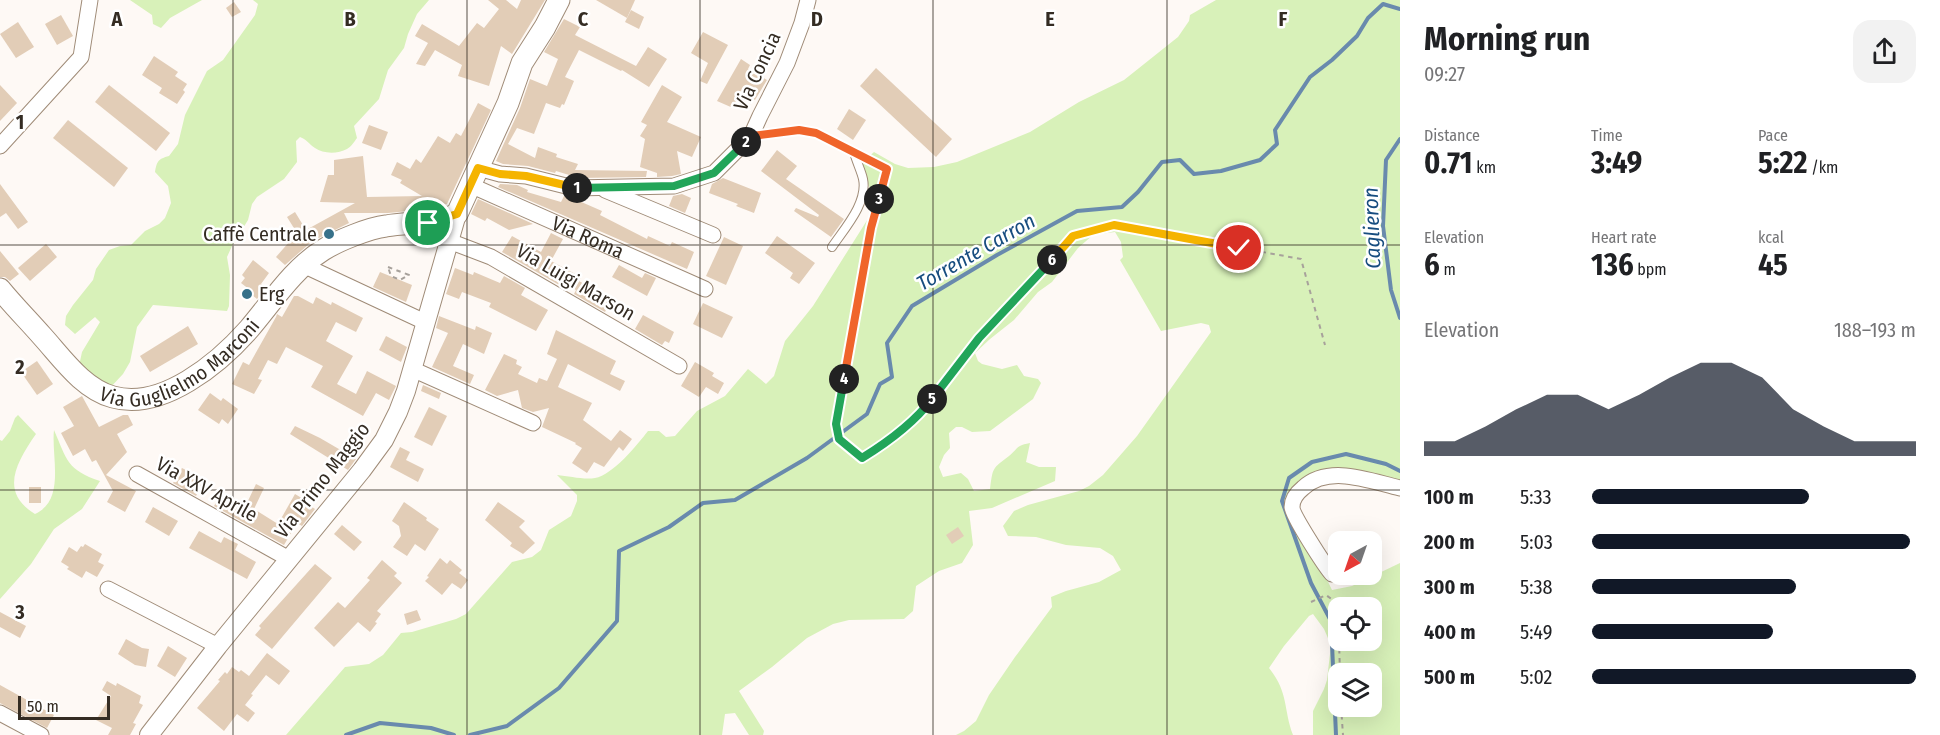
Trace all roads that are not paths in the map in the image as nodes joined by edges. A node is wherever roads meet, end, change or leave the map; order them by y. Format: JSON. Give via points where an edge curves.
{"nodes":[{"id":1,"x":90,"y":0,"type":"edge"},
{"id":2,"x":559,"y":0,"type":"edge"},
{"id":3,"x":808,"y":0,"type":"edge"},
{"id":4,"x":752,"y":136,"type":"junction"},
{"id":5,"x":0,"y":146,"type":"edge"},
{"id":6,"x":474,"y":177,"type":"junction"},
{"id":7,"x":600,"y":187,"type":"junction"},
{"id":8,"x":457,"y":214,"type":"junction"},
{"id":9,"x":432,"y":222,"type":"junction"},
{"id":10,"x":713,"y":235,"type":"dead end"},
{"id":11,"x":447,"y":247,"type":"junction"},
{"id":12,"x":832,"y":247,"type":"dead end"},
{"id":13,"x":303,"y":265,"type":"junction"},
{"id":14,"x":0,"y":289,"type":"edge"},
{"id":15,"x":705,"y":289,"type":"dead end"},
{"id":16,"x":425,"y":322,"type":"junction"},
{"id":17,"x":679,"y":366,"type":"dead end"},
{"id":18,"x":412,"y":369,"type":"junction"},
{"id":19,"x":533,"y":423,"type":"dead end"},
{"id":20,"x":136,"y":474,"type":"dead end"},
{"id":21,"x":1400,"y":488,"type":"edge"},
{"id":22,"x":289,"y":559,"type":"junction"},
{"id":23,"x":1328,"y":569,"type":"edge"},
{"id":24,"x":108,"y":589,"type":"dead end"},
{"id":25,"x":218,"y":646,"type":"junction"},
{"id":26,"x":0,"y":713,"type":"edge"},
{"id":27,"x":41,"y":735,"type":"edge"},
{"id":28,"x":149,"y":735,"type":"edge"}],
"edges":[{"from":1,"to":5,"type":"street","via":[[81,57]]},
{"from":2,"to":6,"type":"main road","via":[[522,63]]},
{"from":3,"to":4,"type":"street","name":"Via Concia","via":[[787,63]]},
{"from":4,"to":7,"type":"street","name":"Via Concia","via":[[714,173],[674,186]]},
{"from":4,"to":12,"type":"lane","via":[[799,130],[816,133],[854,152],[864,180],[863,194]]},
{"from":6,"to":7,"type":"street","name":"Via Concia","via":[[526,176],[574,188]]},
{"from":6,"to":8,"type":"main road"},
{"from":6,"to":15,"type":"street","name":"Via Roma"},
{"from":7,"to":10,"type":"street","name":"Via Concia"},
{"from":8,"to":9,"type":"main road","name":"Via Guglielmo Marconi"},
{"from":8,"to":11,"type":"street","name":"Via Primo Maggio"},
{"from":9,"to":11,"type":"street"},
{"from":9,"to":13,"type":"main road","name":"Via Guglielmo Marconi","via":[[384,226],[338,242]]},
{"from":11,"to":16,"type":"street","name":"Via Primo Maggio"},
{"from":11,"to":17,"type":"street","name":"Via Luigi Marson","via":[[491,257]]},
{"from":13,"to":14,"type":"main road","name":"Via Guglielmo Marconi","via":[[223,354],[176,388],[138,401],[113,397],[88,384]]},
{"from":13,"to":16,"type":"street"},
{"from":16,"to":18,"type":"street","name":"Via Primo Maggio"},
{"from":18,"to":19,"type":"street"},
{"from":18,"to":22,"type":"street","name":"Via Primo Maggio","via":[[384,440]]},
{"from":20,"to":22,"type":"street","name":"Via XXV Aprile"},
{"from":21,"to":23,"type":"street","via":[[1340,475],[1309,482],[1296,494],[1292,507],[1295,517]]},
{"from":22,"to":25,"type":"street","name":"Via Primo Maggio"},
{"from":24,"to":25,"type":"street"},
{"from":25,"to":28,"type":"street","name":"Via Primo Maggio"},
{"from":26,"to":27,"type":"street"}]}
